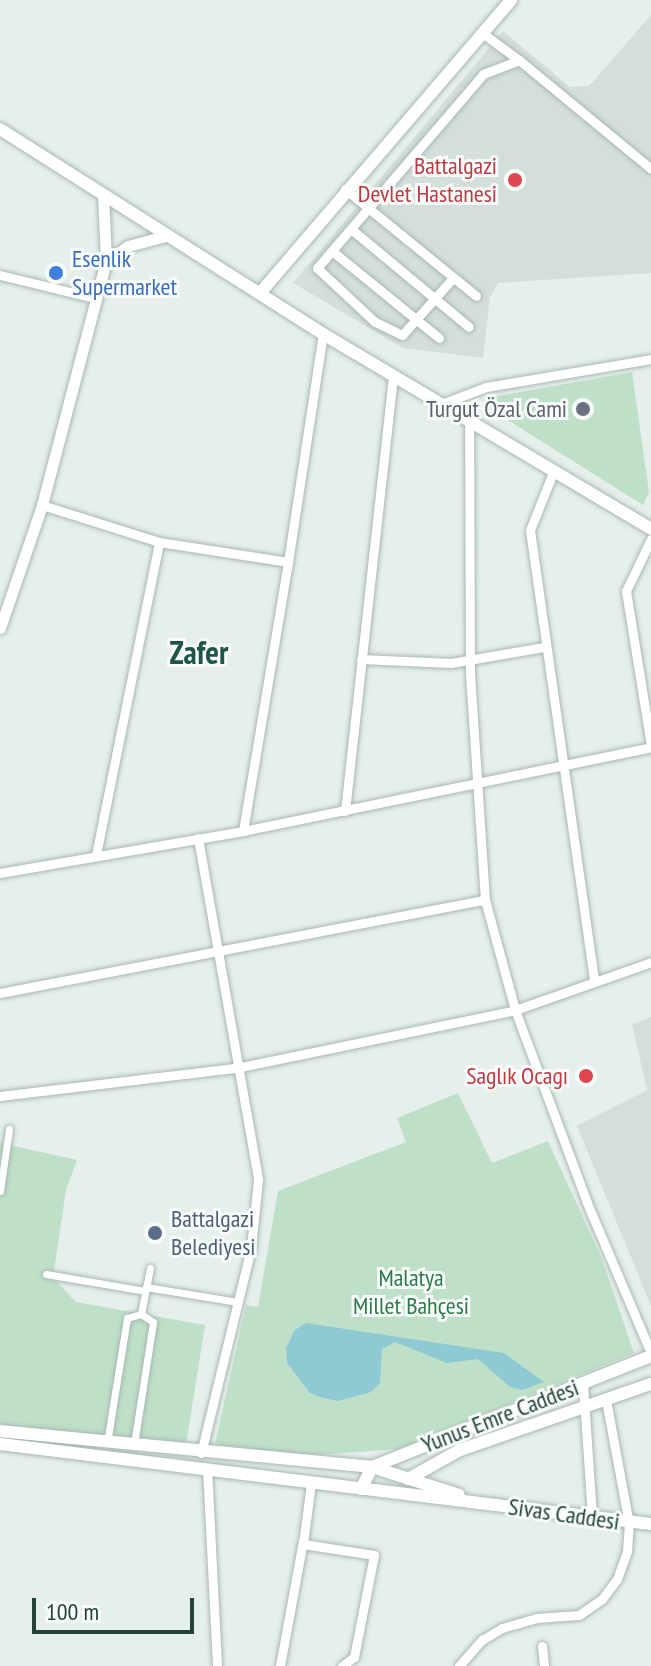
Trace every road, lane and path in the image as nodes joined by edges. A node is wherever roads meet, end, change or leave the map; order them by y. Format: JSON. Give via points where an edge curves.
{"nodes":[{"id":1,"x":511,"y":0,"type":"edge"},
{"id":2,"x":481,"y":32,"type":"junction"},
{"id":3,"x":519,"y":60,"type":"junction"},
{"id":4,"x":0,"y":129,"type":"edge"},
{"id":5,"x":651,"y":169,"type":"edge"},
{"id":6,"x":345,"y":189,"type":"junction"},
{"id":7,"x":103,"y":195,"type":"junction"},
{"id":8,"x":368,"y":208,"type":"junction"},
{"id":9,"x":351,"y":229,"type":"junction"},
{"id":10,"x":165,"y":236,"type":"junction"},
{"id":11,"x":332,"y":251,"type":"junction"},
{"id":12,"x":106,"y":261,"type":"junction"},
{"id":13,"x":0,"y":276,"type":"edge"},
{"id":14,"x":453,"y":278,"type":"junction"},
{"id":15,"x":260,"y":293,"type":"junction"},
{"id":16,"x":476,"y":296,"type":"dead end"},
{"id":17,"x":94,"y":298,"type":"junction"},
{"id":18,"x":434,"y":299,"type":"junction"},
{"id":19,"x":415,"y":320,"type":"junction"},
{"id":20,"x":469,"y":327,"type":"dead end"},
{"id":21,"x":323,"y":334,"type":"junction"},
{"id":22,"x":439,"y":338,"type":"dead end"},
{"id":23,"x":651,"y":359,"type":"edge"},
{"id":24,"x":393,"y":377,"type":"junction"},
{"id":25,"x":444,"y":403,"type":"junction"},
{"id":26,"x":469,"y":418,"type":"junction"},
{"id":27,"x":554,"y":470,"type":"junction"},
{"id":28,"x":42,"y":505,"type":"junction"},
{"id":29,"x":651,"y":529,"type":"edge"},
{"id":30,"x":651,"y":539,"type":"edge"},
{"id":31,"x":159,"y":542,"type":"junction"},
{"id":32,"x":288,"y":562,"type":"junction"},
{"id":33,"x":0,"y":628,"type":"edge"},
{"id":34,"x":544,"y":647,"type":"junction"},
{"id":35,"x":361,"y":659,"type":"junction"},
{"id":36,"x":470,"y":659,"type":"junction"},
{"id":37,"x":651,"y":746,"type":"edge"},
{"id":38,"x":564,"y":768,"type":"junction"},
{"id":39,"x":474,"y":786,"type":"junction"},
{"id":40,"x":345,"y":811,"type":"junction"},
{"id":41,"x":243,"y":831,"type":"junction"},
{"id":42,"x":198,"y":838,"type":"junction"},
{"id":43,"x":96,"y":855,"type":"junction"},
{"id":44,"x":0,"y":873,"type":"edge"},
{"id":45,"x":485,"y":900,"type":"junction"},
{"id":46,"x":216,"y":951,"type":"junction"},
{"id":47,"x":651,"y":962,"type":"edge"},
{"id":48,"x":594,"y":980,"type":"junction"},
{"id":49,"x":0,"y":993,"type":"edge"},
{"id":50,"x":515,"y":1010,"type":"junction"},
{"id":51,"x":236,"y":1068,"type":"junction"},
{"id":52,"x":0,"y":1096,"type":"edge"},
{"id":53,"x":9,"y":1129,"type":"dead end"},
{"id":54,"x":0,"y":1191,"type":"edge"},
{"id":55,"x":150,"y":1268,"type":"dead end"},
{"id":56,"x":46,"y":1274,"type":"dead end"},
{"id":57,"x":146,"y":1289,"type":"junction"},
{"id":58,"x":238,"y":1302,"type":"junction"},
{"id":59,"x":141,"y":1314,"type":"junction"},
{"id":60,"x":651,"y":1355,"type":"edge"},
{"id":61,"x":583,"y":1384,"type":"junction"},
{"id":62,"x":651,"y":1384,"type":"edge"},
{"id":63,"x":606,"y":1400,"type":"junction"},
{"id":64,"x":585,"y":1407,"type":"junction"},
{"id":65,"x":0,"y":1431,"type":"edge"},
{"id":66,"x":107,"y":1443,"type":"junction"},
{"id":67,"x":0,"y":1444,"type":"edge"},
{"id":68,"x":134,"y":1446,"type":"junction"},
{"id":69,"x":201,"y":1453,"type":"junction"},
{"id":70,"x":372,"y":1467,"type":"junction"},
{"id":71,"x":207,"y":1468,"type":"junction"},
{"id":72,"x":410,"y":1477,"type":"junction"},
{"id":73,"x":311,"y":1483,"type":"junction"},
{"id":74,"x":361,"y":1489,"type":"junction"},
{"id":75,"x":395,"y":1493,"type":"junction"},
{"id":76,"x":477,"y":1501,"type":"junction"},
{"id":77,"x":592,"y":1517,"type":"junction"},
{"id":78,"x":629,"y":1524,"type":"junction"},
{"id":79,"x":651,"y":1524,"type":"edge"},
{"id":80,"x":303,"y":1541,"type":"junction"},
{"id":81,"x":542,"y":1646,"type":"dead end"},
{"id":82,"x":217,"y":1666,"type":"edge"},
{"id":83,"x":280,"y":1666,"type":"edge"},
{"id":84,"x":342,"y":1666,"type":"edge"},
{"id":85,"x":459,"y":1666,"type":"edge"},
{"id":86,"x":544,"y":1666,"type":"edge"}],
"edges":[{"from":1,"to":2,"type":"main road"},
{"from":2,"to":3,"type":"street"},
{"from":2,"to":6,"type":"main road"},
{"from":3,"to":5,"type":"street"},
{"from":3,"to":8,"type":"street","via":[[483,74]]},
{"from":4,"to":7,"type":"main road"},
{"from":6,"to":8,"type":"street"},
{"from":6,"to":15,"type":"main road"},
{"from":7,"to":10,"type":"main road"},
{"from":7,"to":12,"type":"street"},
{"from":8,"to":9,"type":"street"},
{"from":8,"to":14,"type":"street"},
{"from":9,"to":11,"type":"street"},
{"from":9,"to":18,"type":"street"},
{"from":10,"to":12,"type":"street","via":[[128,246]]},
{"from":10,"to":15,"type":"main road"},
{"from":11,"to":19,"type":"street"},
{"from":11,"to":19,"type":"street","via":[[317,268],[375,322],[402,335]]},
{"from":12,"to":17,"type":"street"},
{"from":13,"to":17,"type":"street"},
{"from":14,"to":16,"type":"street"},
{"from":14,"to":18,"type":"street"},
{"from":15,"to":21,"type":"main road"},
{"from":17,"to":28,"type":"street"},
{"from":18,"to":19,"type":"street"},
{"from":18,"to":20,"type":"street"},
{"from":19,"to":22,"type":"street"},
{"from":21,"to":24,"type":"main road"},
{"from":21,"to":32,"type":"street"},
{"from":23,"to":25,"type":"street","via":[[486,387]]},
{"from":24,"to":25,"type":"main road"},
{"from":24,"to":35,"type":"street"},
{"from":25,"to":26,"type":"main road"},
{"from":26,"to":27,"type":"main road"},
{"from":26,"to":36,"type":"street"},
{"from":27,"to":29,"type":"main road"},
{"from":27,"to":34,"type":"street","via":[[530,530]]},
{"from":28,"to":31,"type":"street"},
{"from":28,"to":33,"type":"street"},
{"from":30,"to":37,"type":"street","via":[[626,591]]},
{"from":31,"to":32,"type":"street"},
{"from":31,"to":43,"type":"street"},
{"from":32,"to":41,"type":"street"},
{"from":34,"to":36,"type":"street"},
{"from":34,"to":38,"type":"street"},
{"from":35,"to":36,"type":"street"},
{"from":35,"to":40,"type":"street"},
{"from":36,"to":39,"type":"street"},
{"from":37,"to":38,"type":"street"},
{"from":38,"to":39,"type":"street"},
{"from":38,"to":48,"type":"street"},
{"from":39,"to":40,"type":"street"},
{"from":39,"to":45,"type":"street"},
{"from":40,"to":41,"type":"street"},
{"from":41,"to":42,"type":"street"},
{"from":42,"to":43,"type":"street"},
{"from":42,"to":46,"type":"street"},
{"from":43,"to":44,"type":"street"},
{"from":45,"to":46,"type":"street"},
{"from":45,"to":50,"type":"street"},
{"from":46,"to":49,"type":"street"},
{"from":46,"to":51,"type":"street"},
{"from":47,"to":48,"type":"street"},
{"from":48,"to":50,"type":"street"},
{"from":50,"to":51,"type":"street"},
{"from":50,"to":60,"type":"street"},
{"from":51,"to":52,"type":"street"},
{"from":51,"to":58,"type":"street","via":[[258,1180],[251,1248]]},
{"from":53,"to":54,"type":"street"},
{"from":55,"to":57,"type":"street"},
{"from":56,"to":57,"type":"street"},
{"from":57,"to":58,"type":"street"},
{"from":57,"to":59,"type":"street"},
{"from":58,"to":69,"type":"street"},
{"from":59,"to":66,"type":"street","via":[[127,1318]]},
{"from":59,"to":68,"type":"street","via":[[153,1322]]},
{"from":60,"to":61,"type":"main road","name":"Yunus Emre Caddesi"},
{"from":61,"to":64,"type":"street"},
{"from":61,"to":70,"type":"main road","name":"Yunus Emre Caddesi"},
{"from":62,"to":63,"type":"main road","name":"Yunus Emre Caddesi"},
{"from":63,"to":64,"type":"main road","name":"Yunus Emre Caddesi"},
{"from":63,"to":78,"type":"street"},
{"from":64,"to":72,"type":"main road","name":"Yunus Emre Caddesi","via":[[460,1450]]},
{"from":64,"to":77,"type":"street"},
{"from":65,"to":66,"type":"main road"},
{"from":66,"to":68,"type":"main road"},
{"from":67,"to":71,"type":"main road"},
{"from":68,"to":69,"type":"main road"},
{"from":69,"to":70,"type":"main road"},
{"from":70,"to":72,"type":"main road"},
{"from":70,"to":74,"type":"main road"},
{"from":71,"to":73,"type":"main road"},
{"from":71,"to":82,"type":"street"},
{"from":72,"to":75,"type":"main road","name":"Yunus Emre Caddesi"},
{"from":72,"to":76,"type":"main road"},
{"from":73,"to":74,"type":"main road"},
{"from":73,"to":80,"type":"street"},
{"from":74,"to":75,"type":"main road"},
{"from":75,"to":76,"type":"main road"},
{"from":76,"to":77,"type":"main road","name":"Sivas Caddesi"},
{"from":77,"to":78,"type":"main road","name":"Sivas Caddesi"},
{"from":78,"to":79,"type":"main road","name":"Sivas Caddesi"},
{"from":78,"to":85,"type":"street","via":[[617,1579],[590,1609],[502,1628],[482,1640]]},
{"from":80,"to":83,"type":"street"},
{"from":80,"to":84,"type":"street","via":[[374,1555],[354,1657]]},
{"from":81,"to":86,"type":"street"}]}
